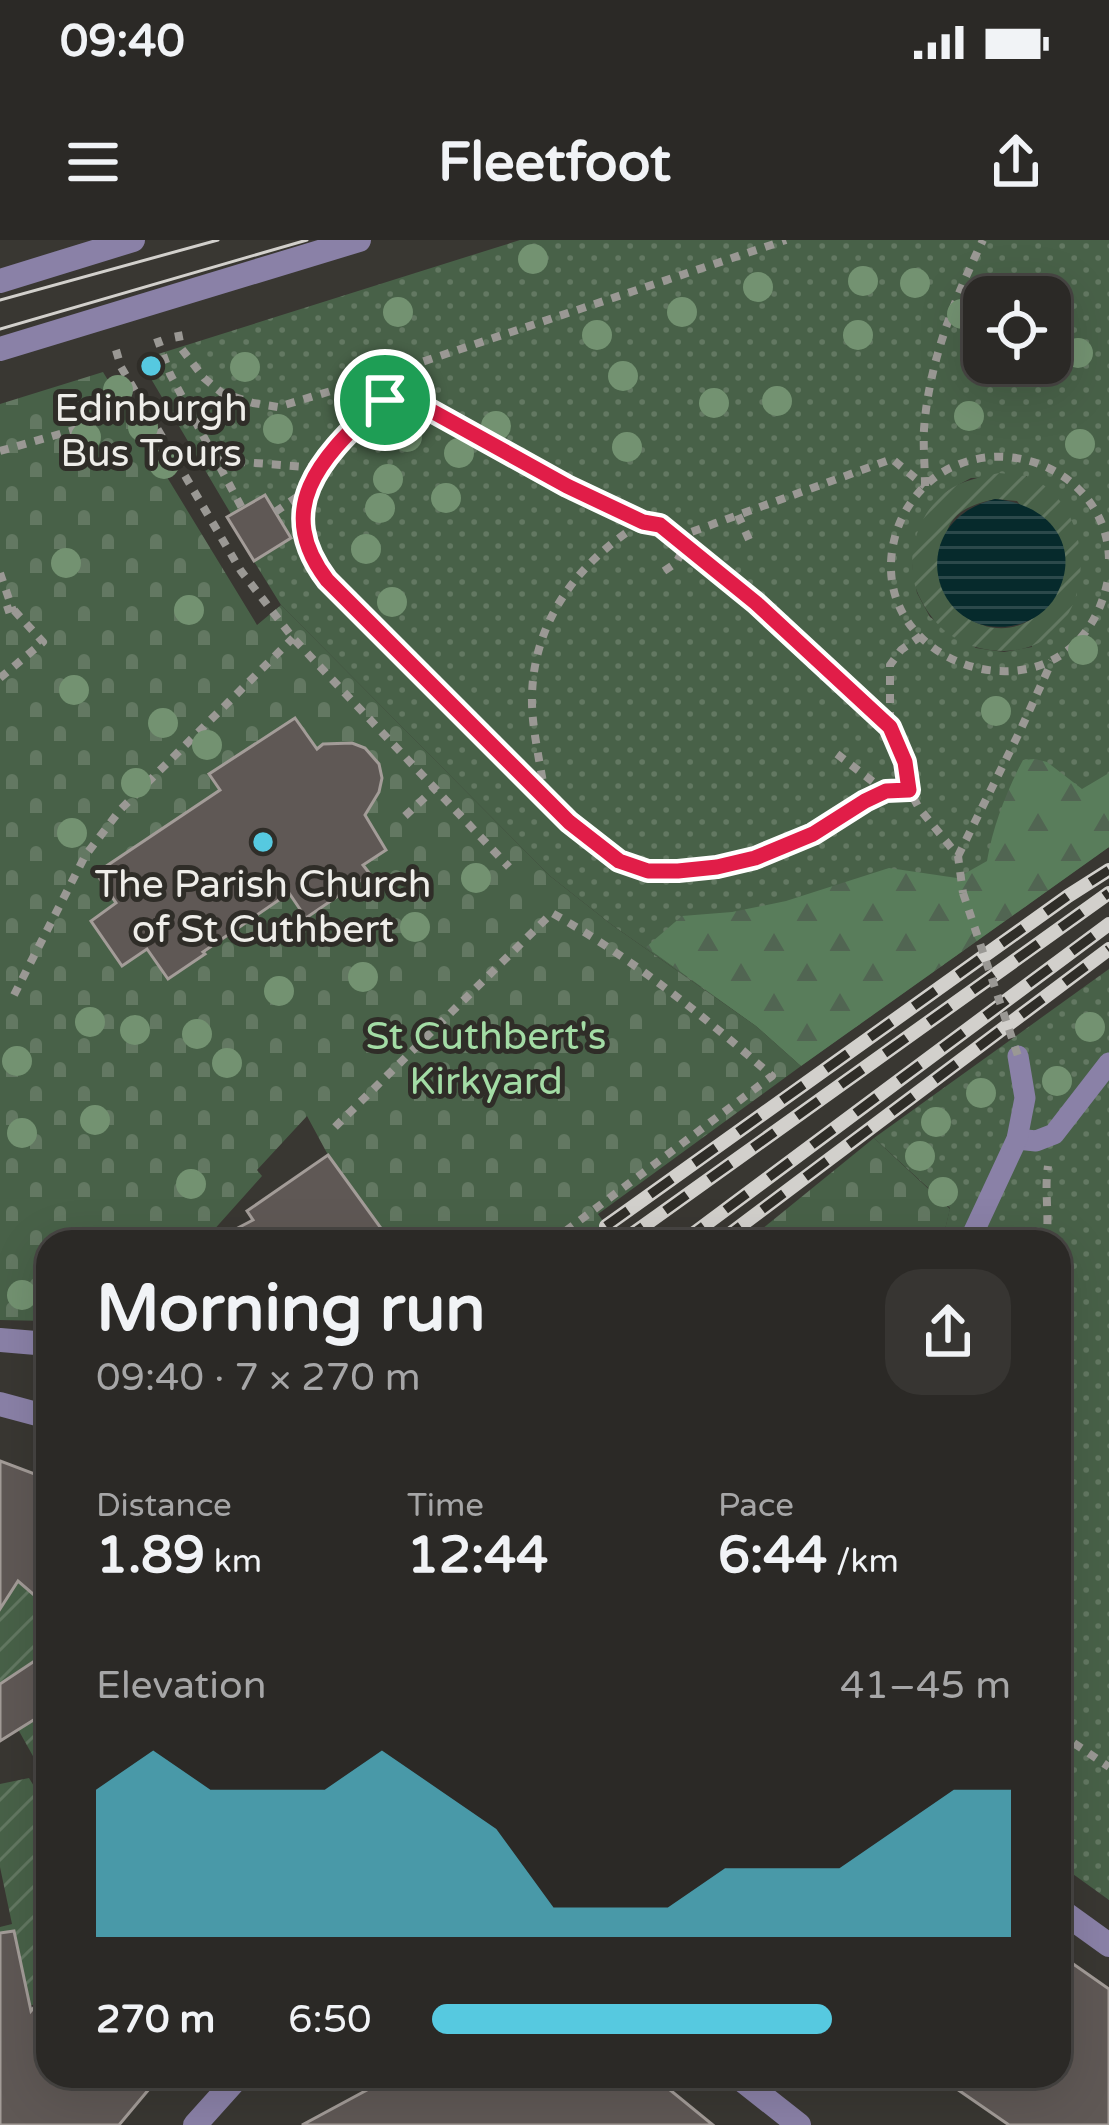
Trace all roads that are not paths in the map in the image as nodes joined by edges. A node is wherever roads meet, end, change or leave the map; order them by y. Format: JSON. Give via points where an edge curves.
{"nodes":[{"id":1,"x":133,"y":240,"type":"edge"},
{"id":2,"x":358,"y":240,"type":"edge"},
{"id":3,"x":0,"y":281,"type":"edge"},
{"id":4,"x":0,"y":350,"type":"edge"},
{"id":5,"x":1018,"y":1056,"type":"road end"},
{"id":6,"x":1109,"y":1063,"type":"edge"},
{"id":7,"x":1017,"y":1139,"type":"junction"},
{"id":8,"x":975,"y":1230,"type":"edge"},
{"id":9,"x":0,"y":1340,"type":"edge"},
{"id":10,"x":36,"y":1343,"type":"edge"},
{"id":11,"x":0,"y":1404,"type":"edge"},
{"id":12,"x":36,"y":1414,"type":"edge"},
{"id":13,"x":1071,"y":1918,"type":"edge"},
{"id":14,"x":1109,"y":1945,"type":"edge"},
{"id":15,"x":229,"y":2088,"type":"edge"},
{"id":16,"x":752,"y":2088,"type":"edge"},
{"id":17,"x":201,"y":2123,"type":"edge"},
{"id":18,"x":799,"y":2125,"type":"edge"}],
"edges":[{"from":1,"to":3,"type":"street"},
{"from":2,"to":4,"type":"street"},
{"from":5,"to":7,"type":"lane","via":[[1025,1098]]},
{"from":6,"to":7,"type":"lane","via":[[1054,1134]]},
{"from":7,"to":8,"type":"lane"},
{"from":9,"to":10,"type":"street"},
{"from":11,"to":12,"type":"street"},
{"from":13,"to":14,"type":"street"},
{"from":15,"to":17,"type":"street"},
{"from":16,"to":18,"type":"street"}]}
